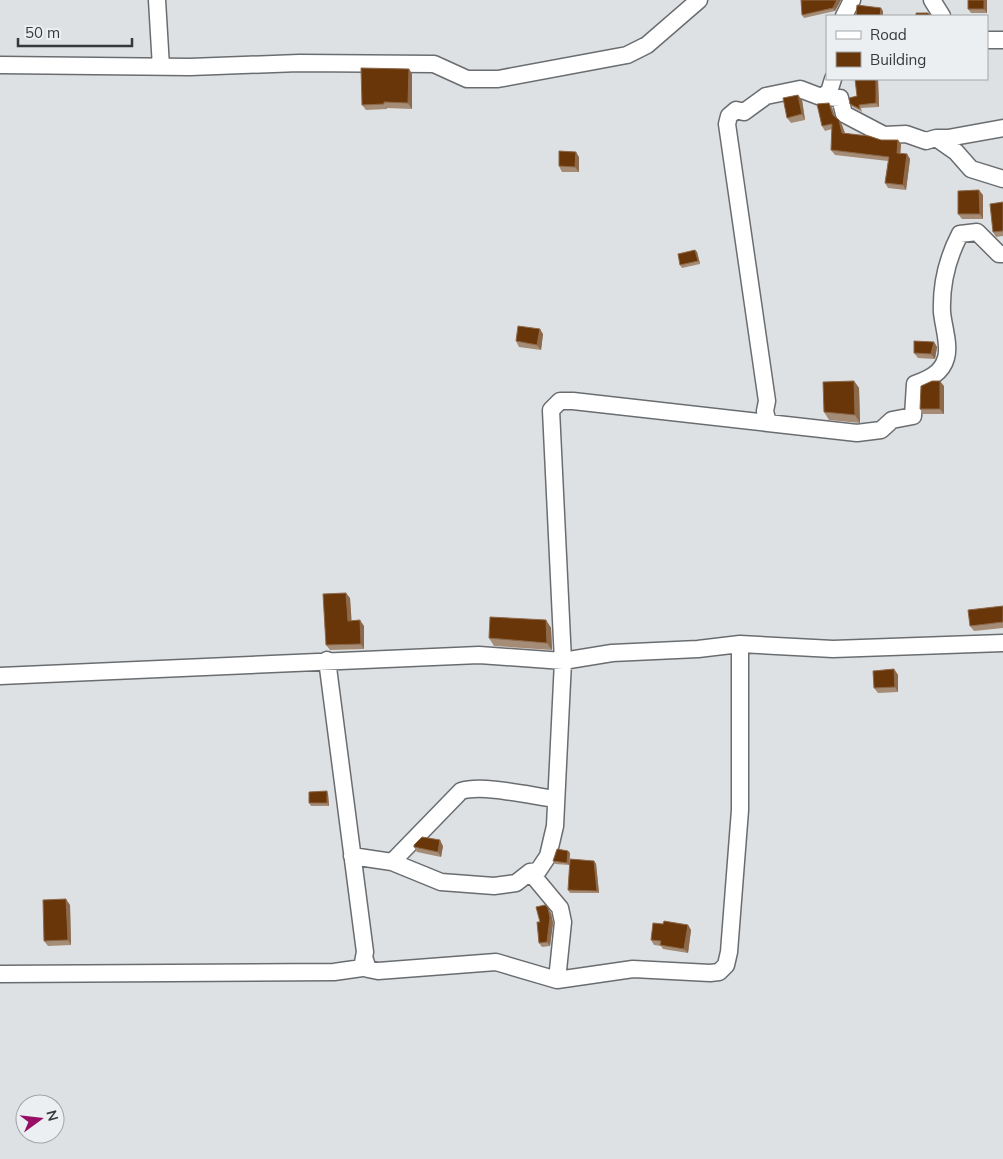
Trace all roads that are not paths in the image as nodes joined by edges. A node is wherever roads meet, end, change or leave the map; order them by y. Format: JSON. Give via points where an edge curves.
{"nodes":[{"id":1,"x":157,"y":0,"type":"edge"},
{"id":2,"x":699,"y":0,"type":"edge"},
{"id":3,"x":852,"y":0,"type":"edge"},
{"id":4,"x":932,"y":0,"type":"edge"},
{"id":5,"x":844,"y":15,"type":"edge"},
{"id":6,"x":941,"y":15,"type":"edge"},
{"id":7,"x":988,"y":40,"type":"edge"},
{"id":8,"x":1003,"y":40,"type":"edge"},
{"id":9,"x":0,"y":65,"type":"edge"},
{"id":10,"x":161,"y":67,"type":"junction"},
{"id":11,"x":833,"y":80,"type":"edge"},
{"id":12,"x":821,"y":97,"type":"junction"},
{"id":13,"x":1003,"y":128,"type":"edge"},
{"id":14,"x":936,"y":138,"type":"junction"},
{"id":15,"x":1003,"y":179,"type":"edge"},
{"id":16,"x":1003,"y":254,"type":"edge"},
{"id":17,"x":768,"y":423,"type":"junction"},
{"id":18,"x":1003,"y":643,"type":"edge"},
{"id":19,"x":740,"y":644,"type":"junction"},
{"id":20,"x":327,"y":660,"type":"junction"},
{"id":21,"x":563,"y":661,"type":"junction"},
{"id":22,"x":0,"y":676,"type":"edge"},
{"id":23,"x":556,"y":799,"type":"junction"},
{"id":24,"x":352,"y":856,"type":"junction"},
{"id":25,"x":392,"y":862,"type":"junction"},
{"id":26,"x":530,"y":872,"type":"junction"},
{"id":27,"x":364,"y":957,"type":"junction"},
{"id":28,"x":0,"y":974,"type":"edge"},
{"id":29,"x":557,"y":980,"type":"junction"}],
"edges":[{"from":1,"to":10,"type":"street"},
{"from":2,"to":10,"type":"street","via":[[647,44],[613,59],[498,80],[467,78],[434,64]]},
{"from":3,"to":5,"type":"street"},
{"from":4,"to":6,"type":"street"},
{"from":7,"to":8,"type":"street"},
{"from":9,"to":10,"type":"street"},
{"from":11,"to":12,"type":"street","via":[[829,92]]},
{"from":12,"to":14,"type":"street","via":[[840,98],[844,114],[884,135],[906,134],[926,141]]},
{"from":12,"to":17,"type":"street","via":[[800,89],[766,96],[729,116],[727,124]]},
{"from":13,"to":14,"type":"street"},
{"from":14,"to":15,"type":"street","via":[[956,152],[971,169]]},
{"from":16,"to":17,"type":"street","via":[[999,254],[977,232],[960,234],[947,268],[942,309],[947,356],[941,369],[916,384],[913,416],[892,420],[881,430],[857,433]]},
{"from":17,"to":21,"type":"street","via":[[572,401],[554,404],[550,410],[550,422]]},
{"from":18,"to":19,"type":"street","via":[[833,648]]},
{"from":19,"to":21,"type":"street","via":[[612,653]]},
{"from":19,"to":29,"type":"street","via":[[740,810],[726,965],[720,972],[710,973],[632,969]]},
{"from":20,"to":21,"type":"street","via":[[479,655]]},
{"from":20,"to":22,"type":"street"},
{"from":20,"to":24,"type":"street"},
{"from":21,"to":23,"type":"street"},
{"from":23,"to":25,"type":"street","via":[[470,788],[461,791]]},
{"from":23,"to":26,"type":"street","via":[[555,826],[548,856],[538,871]]},
{"from":24,"to":25,"type":"street"},
{"from":24,"to":27,"type":"street"},
{"from":25,"to":26,"type":"street","via":[[441,882],[494,886],[516,883]]},
{"from":26,"to":29,"type":"street","via":[[560,908],[563,922]]},
{"from":27,"to":28,"type":"street","via":[[362,968],[334,972]]},
{"from":27,"to":29,"type":"street","via":[[368,969],[378,971],[496,962]]}]}
